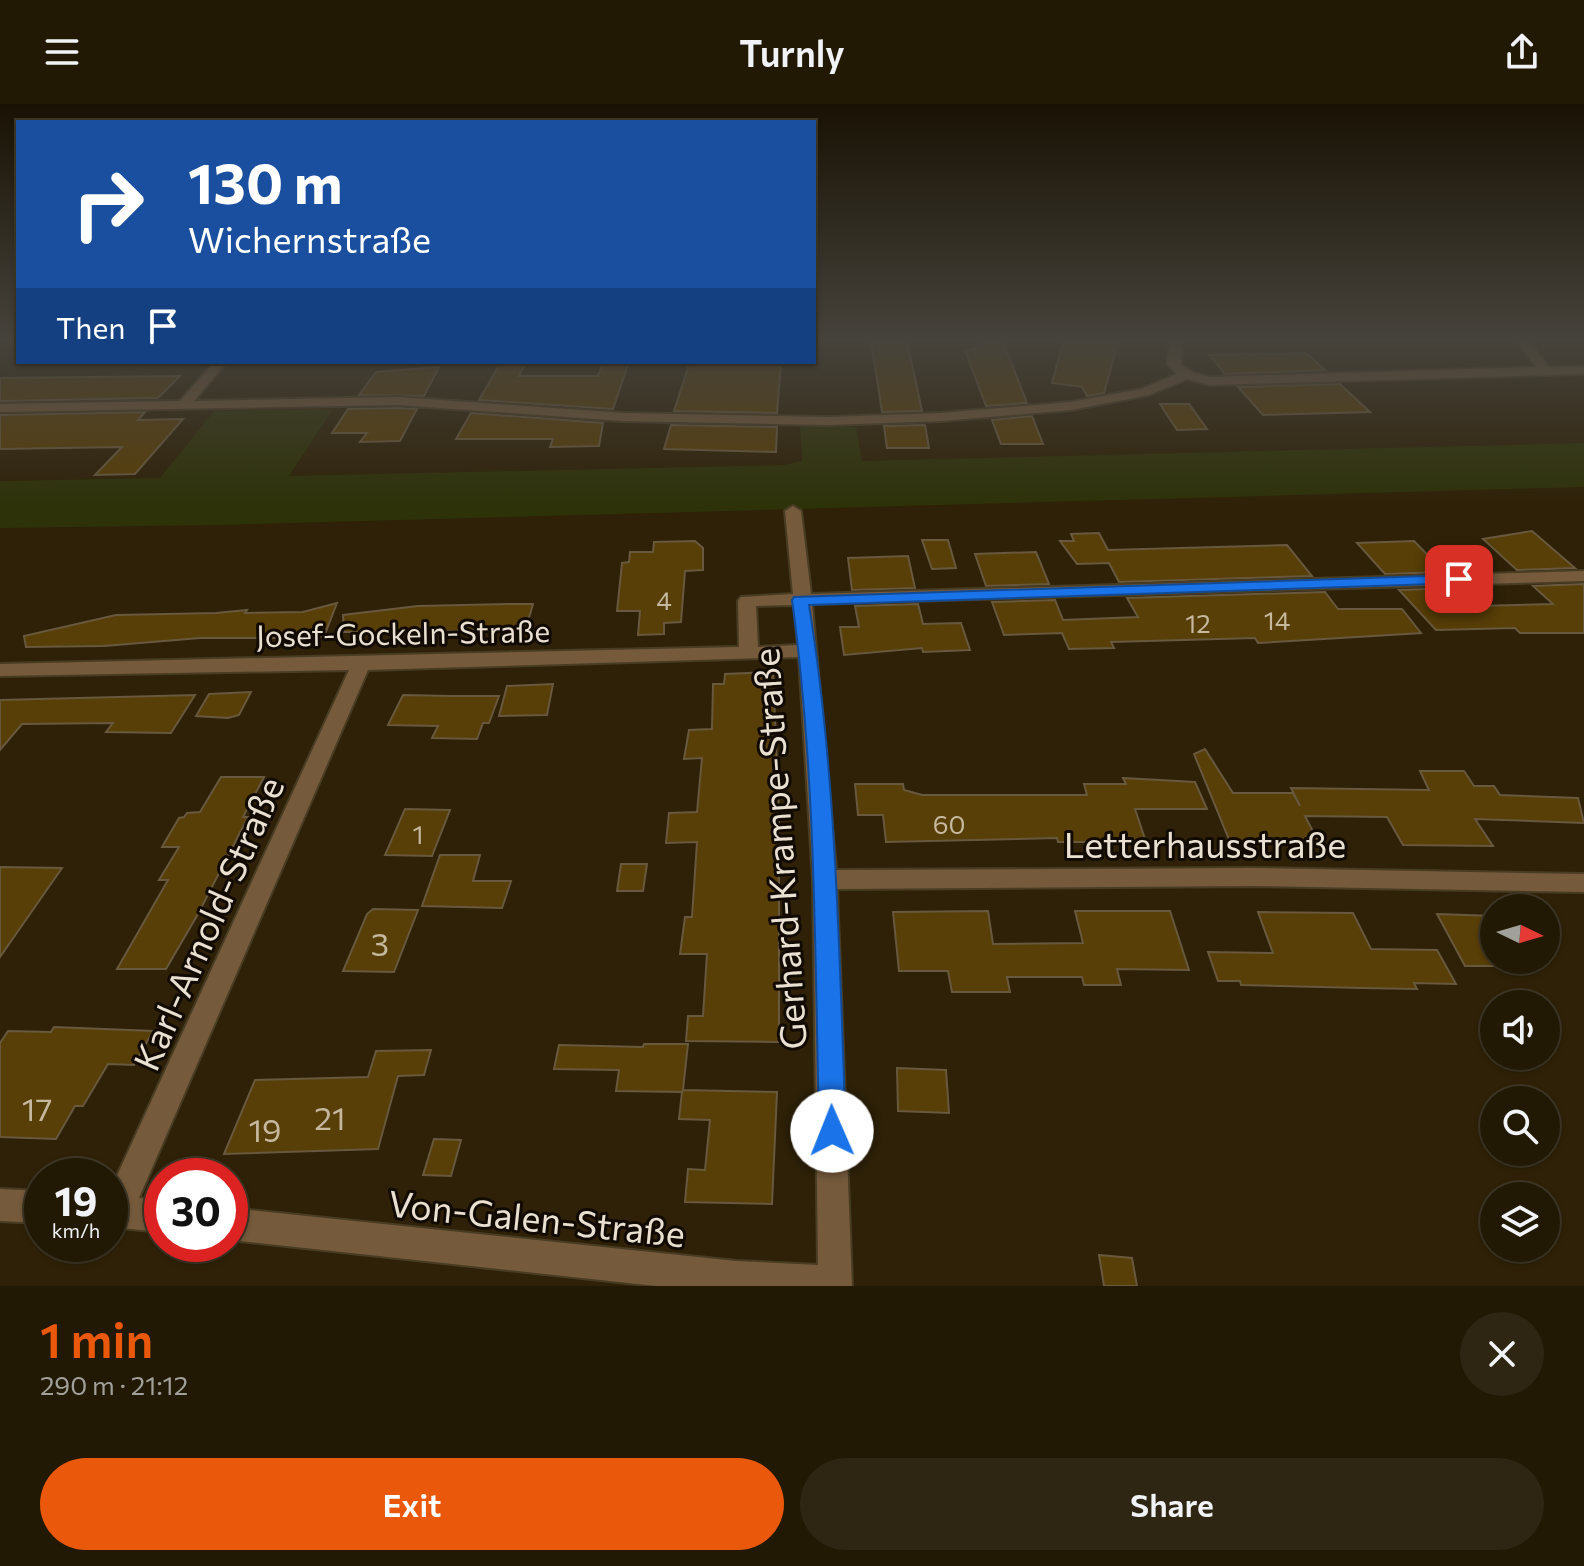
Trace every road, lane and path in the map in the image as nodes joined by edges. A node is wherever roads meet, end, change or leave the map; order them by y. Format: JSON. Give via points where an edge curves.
{"nodes":[{"id":1,"x":193,"y":394,"type":"edge"},
{"id":2,"x":1133,"y":394,"type":"edge"},
{"id":3,"x":184,"y":404,"type":"junction"},
{"id":4,"x":0,"y":408,"type":"edge"},
{"id":5,"x":793,"y":511,"type":"dead end"},
{"id":6,"x":1584,"y":576,"type":"edge"},
{"id":7,"x":800,"y":600,"type":"junction"},
{"id":8,"x":808,"y":651,"type":"junction"},
{"id":9,"x":749,"y":653,"type":"junction"},
{"id":10,"x":361,"y":664,"type":"junction"},
{"id":11,"x":0,"y":670,"type":"edge"},
{"id":12,"x":825,"y":880,"type":"junction"},
{"id":13,"x":1584,"y":883,"type":"edge"},
{"id":14,"x":128,"y":1180,"type":"edge"},
{"id":15,"x":0,"y":1205,"type":"edge"},
{"id":16,"x":24,"y":1206,"type":"edge"},
{"id":17,"x":248,"y":1226,"type":"edge"},
{"id":18,"x":735,"y":1282,"type":"edge"},
{"id":19,"x":835,"y":1284,"type":"edge"}],
"edges":[{"from":1,"to":3,"type":"street"},
{"from":2,"to":3,"type":"street","via":[[1071,406],[941,417],[795,421],[623,417],[398,401]]},
{"from":3,"to":4,"type":"street"},
{"from":5,"to":7,"type":"street","name":"Gerhard-Krampe-Straße"},
{"from":6,"to":7,"type":"street"},
{"from":7,"to":8,"type":"street","name":"Gerhard-Krampe-Straße"},
{"from":7,"to":9,"type":"street","name":"Gerhard-Krampe-Straße","via":[[747,601]]},
{"from":8,"to":9,"type":"street","name":"Josef-Gockeln-Straße"},
{"from":8,"to":12,"type":"street","name":"Gerhard-Krampe-Straße"},
{"from":9,"to":10,"type":"street","name":"Josef-Gockeln-Straße"},
{"from":10,"to":11,"type":"street","name":"Josef-Gockeln-Straße"},
{"from":10,"to":14,"type":"street","name":"Karl-Arnold-Straße"},
{"from":12,"to":13,"type":"street","name":"Letterhausstraße","via":[[1252,877]]},
{"from":12,"to":19,"type":"street","name":"Gerhard-Krampe-Straße"},
{"from":15,"to":16,"type":"street"},
{"from":17,"to":18,"type":"street","name":"Von-Galen-Straße"},
{"from":18,"to":19,"type":"street","name":"Von-Galen-Straße"}]}
